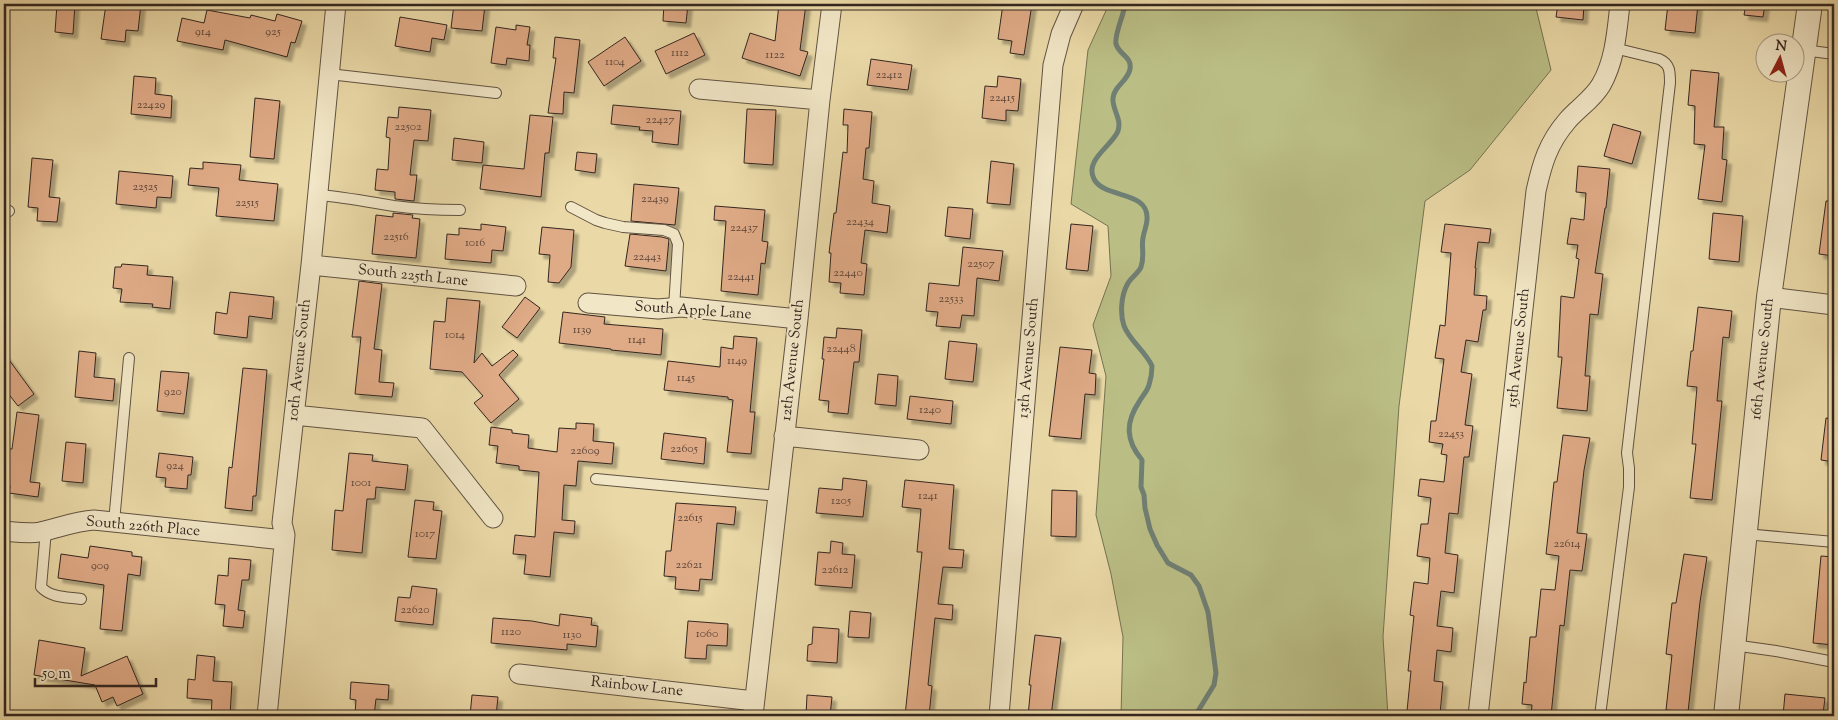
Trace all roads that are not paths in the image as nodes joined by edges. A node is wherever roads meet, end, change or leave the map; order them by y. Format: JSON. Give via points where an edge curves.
{"nodes":[{"id":1,"x":336,"y":4,"type":"edge"},
{"id":2,"x":832,"y":4,"type":"edge"},
{"id":3,"x":1074,"y":4,"type":"edge"},
{"id":4,"x":1620,"y":4,"type":"edge"},
{"id":5,"x":1810,"y":4,"type":"edge"},
{"id":6,"x":1806,"y":32,"type":"edge"},
{"id":7,"x":1614,"y":48,"type":"junction"},
{"id":8,"x":1806,"y":50,"type":"edge"},
{"id":9,"x":1834,"y":54,"type":"edge"},
{"id":10,"x":329,"y":74,"type":"junction"},
{"id":11,"x":1799,"y":82,"type":"edge"},
{"id":12,"x":699,"y":89,"type":"dead end"},
{"id":13,"x":496,"y":93,"type":"dead end"},
{"id":14,"x":820,"y":100,"type":"junction"},
{"id":15,"x":318,"y":195,"type":"junction"},
{"id":16,"x":571,"y":207,"type":"dead end"},
{"id":17,"x":460,"y":210,"type":"dead end"},
{"id":18,"x":310,"y":265,"type":"junction"},
{"id":19,"x":516,"y":286,"type":"dead end"},
{"id":20,"x":1769,"y":297,"type":"junction"},
{"id":21,"x":588,"y":303,"type":"dead end"},
{"id":22,"x":1834,"y":305,"type":"edge"},
{"id":23,"x":674,"y":308,"type":"junction"},
{"id":24,"x":798,"y":319,"type":"junction"},
{"id":25,"x":129,"y":358,"type":"dead end"},
{"id":26,"x":294,"y":415,"type":"junction"},
{"id":27,"x":784,"y":436,"type":"junction"},
{"id":28,"x":919,"y":450,"type":"dead end"},
{"id":29,"x":596,"y":479,"type":"dead end"},
{"id":30,"x":778,"y":496,"type":"junction"},
{"id":31,"x":493,"y":518,"type":"dead end"},
{"id":32,"x":114,"y":522,"type":"junction"},
{"id":33,"x":46,"y":530,"type":"junction"},
{"id":34,"x":4,"y":531,"type":"edge"},
{"id":35,"x":1745,"y":534,"type":"junction"},
{"id":36,"x":284,"y":540,"type":"junction"},
{"id":37,"x":1834,"y":542,"type":"edge"},
{"id":38,"x":81,"y":599,"type":"dead end"},
{"id":39,"x":1733,"y":645,"type":"junction"},
{"id":40,"x":1834,"y":662,"type":"edge"},
{"id":41,"x":519,"y":674,"type":"dead end"},
{"id":42,"x":754,"y":708,"type":"edge"},
{"id":43,"x":266,"y":716,"type":"edge"},
{"id":44,"x":999,"y":716,"type":"edge"},
{"id":45,"x":1478,"y":716,"type":"edge"},
{"id":46,"x":1600,"y":716,"type":"edge"},
{"id":47,"x":1726,"y":716,"type":"edge"}],
"edges":[{"from":1,"to":10,"type":"street","name":"10th Avenue South"},
{"from":2,"to":14,"type":"street","name":"12th Avenue South"},
{"from":3,"to":44,"type":"street","name":"13th Avenue South","via":[[1061,34],[1053,65]]},
{"from":4,"to":7,"type":"street","name":"15th Avenue South"},
{"from":5,"to":6,"type":"street","name":"16th Avenue South"},
{"from":7,"to":45,"type":"street","name":"15th Avenue South","via":[[1600,86],[1551,141],[1536,191]]},
{"from":7,"to":46,"type":"lane","via":[[1665,62],[1670,70],[1670,83],[1627,453],[1629,487]]},
{"from":8,"to":9,"type":"lane"},
{"from":10,"to":13,"type":"lane"},
{"from":10,"to":15,"type":"street","name":"10th Avenue South"},
{"from":11,"to":20,"type":"street","name":"16th Avenue South"},
{"from":12,"to":14,"type":"street"},
{"from":14,"to":24,"type":"street","name":"12th Avenue South"},
{"from":15,"to":17,"type":"lane","via":[[395,206]]},
{"from":15,"to":18,"type":"street","name":"10th Avenue South"},
{"from":16,"to":23,"type":"lane","via":[[605,223],[674,234],[678,244]]},
{"from":18,"to":19,"type":"street","name":"South 225th Lane"},
{"from":18,"to":26,"type":"street","name":"10th Avenue South"},
{"from":20,"to":22,"type":"street"},
{"from":20,"to":35,"type":"street","name":"16th Avenue South"},
{"from":21,"to":23,"type":"street","name":"South Apple Lane"},
{"from":23,"to":24,"type":"street","name":"South Apple Lane"},
{"from":24,"to":27,"type":"street","name":"12th Avenue South"},
{"from":25,"to":32,"type":"lane"},
{"from":26,"to":31,"type":"street","via":[[422,428]]},
{"from":26,"to":36,"type":"street","name":"10th Avenue South","via":[[282,523]]},
{"from":27,"to":28,"type":"street"},
{"from":27,"to":30,"type":"street","name":"12th Avenue South"},
{"from":29,"to":30,"type":"lane"},
{"from":30,"to":42,"type":"street","name":"12th Avenue South"},
{"from":32,"to":33,"type":"street","name":"South 226th Place","via":[[81,521]]},
{"from":32,"to":36,"type":"street","name":"South 226th Place"},
{"from":33,"to":34,"type":"street","name":"South 226th Place"},
{"from":33,"to":38,"type":"lane","via":[[41,588],[54,596]]},
{"from":35,"to":37,"type":"lane"},
{"from":35,"to":39,"type":"street","name":"16th Avenue South"},
{"from":36,"to":43,"type":"street","name":"10th Avenue South"},
{"from":39,"to":40,"type":"lane"},
{"from":39,"to":47,"type":"street","name":"16th Avenue South"},
{"from":41,"to":42,"type":"street","name":"Rainbow Lane"}]}
